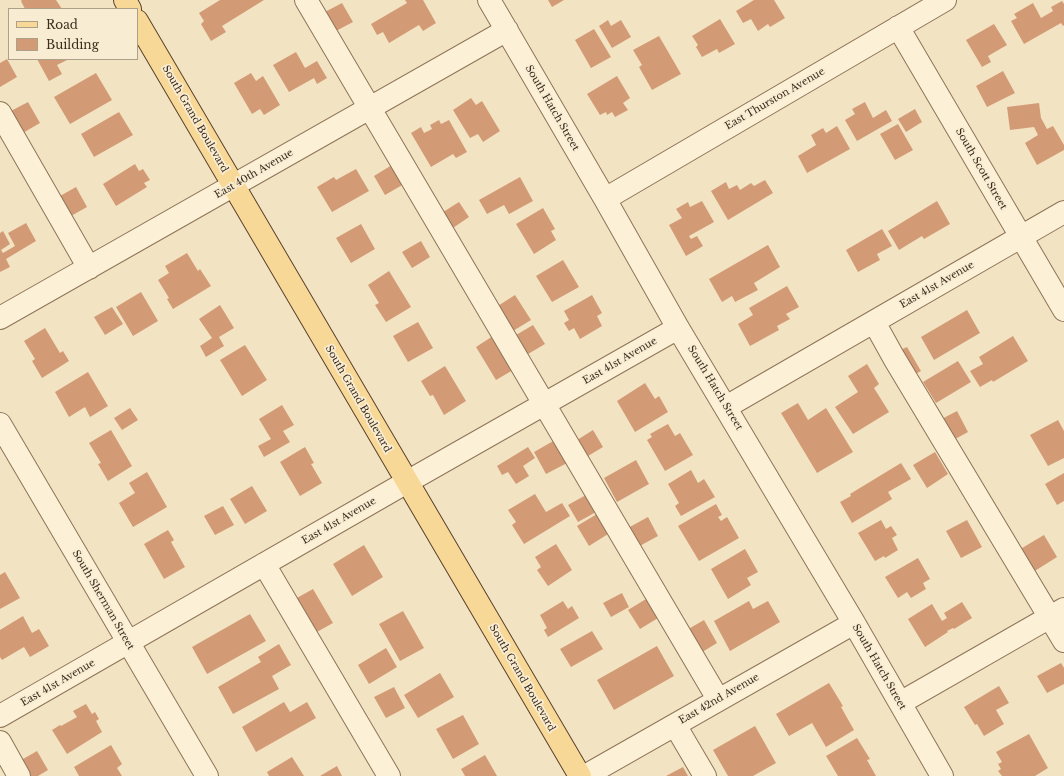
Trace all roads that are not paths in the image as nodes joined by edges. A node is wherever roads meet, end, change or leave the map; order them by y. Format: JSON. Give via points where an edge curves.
{"nodes":[{"id":1,"x":306,"y":0,"type":"edge"},
{"id":2,"x":489,"y":0,"type":"edge"},
{"id":3,"x":945,"y":0,"type":"edge"},
{"id":4,"x":138,"y":23,"type":"edge"},
{"id":5,"x":898,"y":27,"type":"junction"},
{"id":6,"x":507,"y":30,"type":"junction"},
{"id":7,"x":370,"y":108,"type":"junction"},
{"id":8,"x":0,"y":113,"type":"edge"},
{"id":9,"x":234,"y":186,"type":"junction"},
{"id":10,"x":605,"y":199,"type":"junction"},
{"id":11,"x":1064,"y":212,"type":"edge"},
{"id":12,"x":1021,"y":237,"type":"junction"},
{"id":13,"x":89,"y":268,"type":"junction"},
{"id":14,"x":1064,"y":310,"type":"edge"},
{"id":15,"x":0,"y":318,"type":"edge"},
{"id":16,"x":874,"y":322,"type":"junction"},
{"id":17,"x":678,"y":328,"type":"junction"},
{"id":18,"x":544,"y":404,"type":"junction"},
{"id":19,"x":726,"y":407,"type":"junction"},
{"id":20,"x":0,"y":424,"type":"edge"},
{"id":21,"x":407,"y":482,"type":"junction"},
{"id":22,"x":264,"y":564,"type":"junction"},
{"id":23,"x":1057,"y":613,"type":"edge"},
{"id":24,"x":854,"y":623,"type":"junction"},
{"id":25,"x":1064,"y":641,"type":"edge"},
{"id":26,"x":128,"y":643,"type":"junction"},
{"id":27,"x":718,"y":699,"type":"junction"},
{"id":28,"x":900,"y":703,"type":"junction"},
{"id":29,"x":0,"y":716,"type":"edge"},
{"id":30,"x":675,"y":724,"type":"junction"},
{"id":31,"x":0,"y":742,"type":"edge"},
{"id":32,"x":19,"y":776,"type":"edge"},
{"id":33,"x":207,"y":776,"type":"edge"},
{"id":34,"x":389,"y":776,"type":"edge"},
{"id":35,"x":580,"y":776,"type":"edge"},
{"id":36,"x":585,"y":776,"type":"edge"},
{"id":37,"x":706,"y":776,"type":"edge"},
{"id":38,"x":942,"y":776,"type":"edge"}],
"edges":[{"from":1,"to":7,"type":"street"},
{"from":2,"to":6,"type":"street","name":"South Hatch Street"},
{"from":3,"to":5,"type":"street","name":"East Thurston Avenue"},
{"from":4,"to":9,"type":"main road","name":"South Grand Boulevard"},
{"from":5,"to":10,"type":"street","name":"East Thurston Avenue"},
{"from":5,"to":12,"type":"street","name":"South Scott Street"},
{"from":6,"to":7,"type":"street","name":"East 40th Avenue"},
{"from":6,"to":10,"type":"street","name":"South Hatch Street"},
{"from":7,"to":9,"type":"street","name":"East 40th Avenue"},
{"from":7,"to":18,"type":"street"},
{"from":8,"to":13,"type":"street"},
{"from":9,"to":13,"type":"street","name":"East 40th Avenue"},
{"from":9,"to":21,"type":"main road","name":"South Grand Boulevard"},
{"from":10,"to":17,"type":"street","name":"South Hatch Street"},
{"from":11,"to":12,"type":"street","name":"East 41st Avenue"},
{"from":12,"to":14,"type":"street","name":"South Scott Street"},
{"from":12,"to":16,"type":"street","name":"East 41st Avenue"},
{"from":13,"to":15,"type":"street","name":"East 40th Avenue"},
{"from":16,"to":19,"type":"street","name":"East 41st Avenue"},
{"from":16,"to":23,"type":"street","via":[[894,358]]},
{"from":17,"to":18,"type":"street","name":"East 41st Avenue"},
{"from":17,"to":19,"type":"street","name":"South Hatch Street"},
{"from":18,"to":21,"type":"street","name":"East 41st Avenue"},
{"from":18,"to":27,"type":"street"},
{"from":19,"to":24,"type":"street","name":"South Hatch Street"},
{"from":20,"to":26,"type":"street","name":"South Sherman Street"},
{"from":21,"to":22,"type":"street","name":"East 41st Avenue"},
{"from":21,"to":35,"type":"main road","name":"South Grand Boulevard"},
{"from":22,"to":26,"type":"street","name":"East 41st Avenue"},
{"from":22,"to":34,"type":"street"},
{"from":23,"to":25,"type":"street"},
{"from":23,"to":28,"type":"street"},
{"from":24,"to":27,"type":"street","name":"East 42nd Avenue"},
{"from":24,"to":28,"type":"street","name":"South Hatch Street"},
{"from":26,"to":29,"type":"street","name":"East 41st Avenue"},
{"from":26,"to":33,"type":"street","name":"South Sherman Street"},
{"from":27,"to":30,"type":"street","name":"East 42nd Avenue"},
{"from":28,"to":38,"type":"street","name":"South Hatch Street"},
{"from":30,"to":36,"type":"street","name":"East 42nd Avenue"},
{"from":30,"to":37,"type":"street"},
{"from":31,"to":32,"type":"street"}]}
